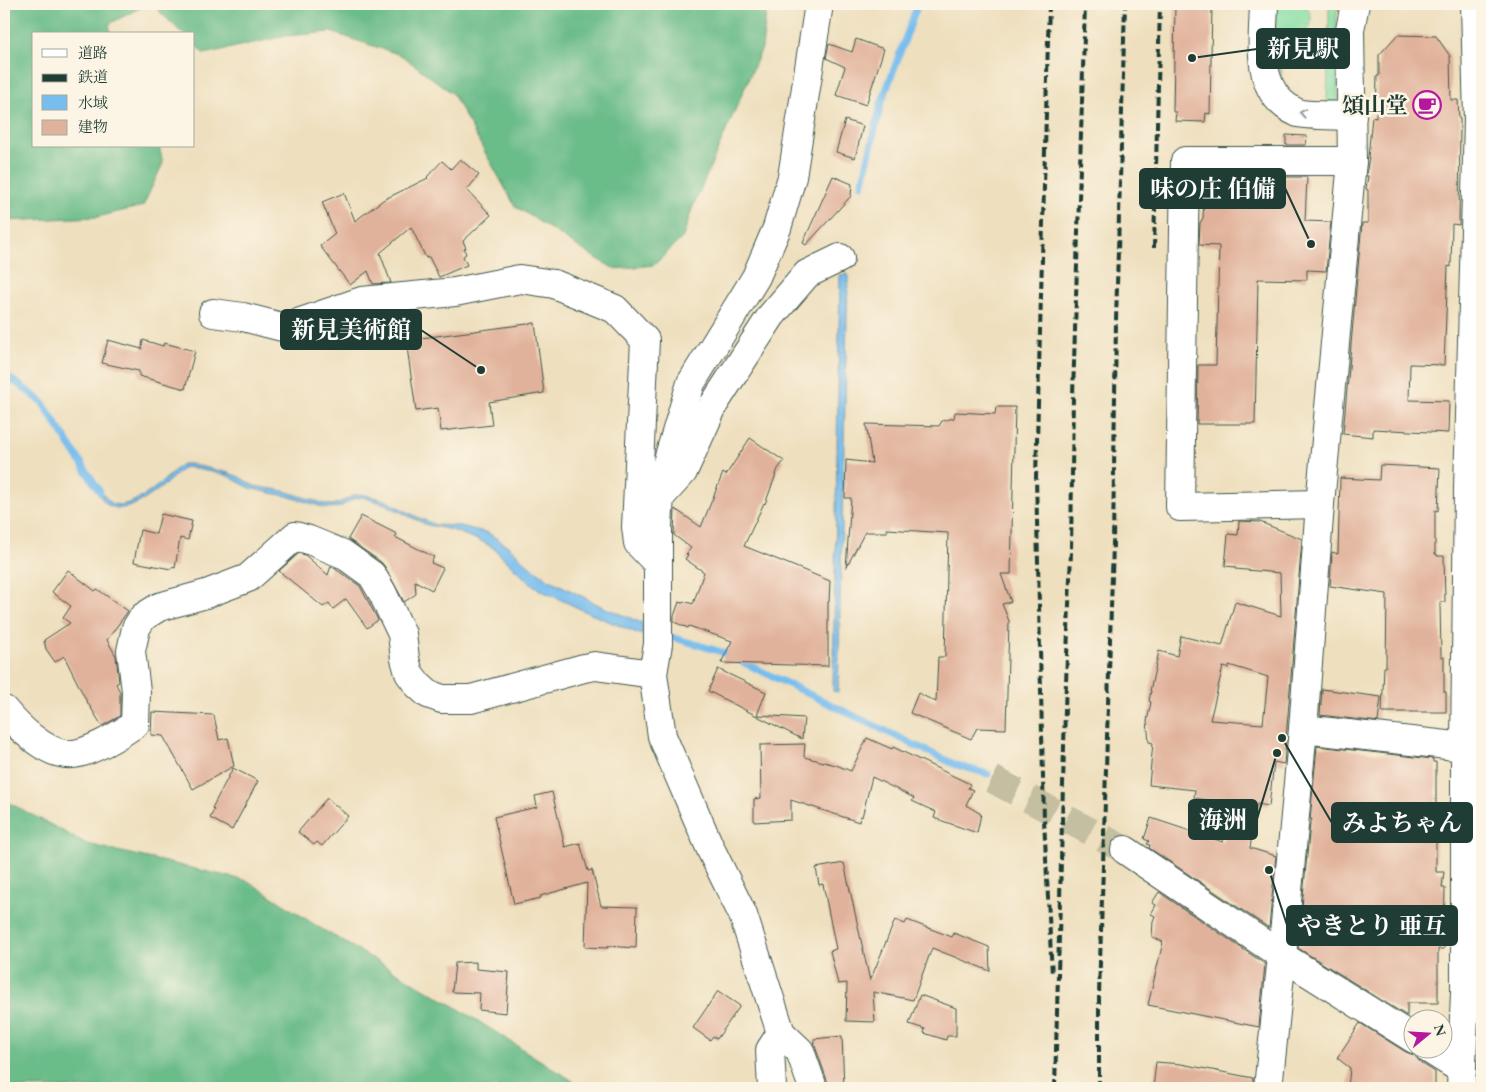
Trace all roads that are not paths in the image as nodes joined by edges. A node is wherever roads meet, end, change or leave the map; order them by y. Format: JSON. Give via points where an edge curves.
{"nodes":[{"id":1,"x":819,"y":4,"type":"edge"},
{"id":2,"x":1264,"y":4,"type":"edge"},
{"id":3,"x":1355,"y":4,"type":"edge"},
{"id":4,"x":1475,"y":4,"type":"edge"},
{"id":5,"x":1352,"y":116,"type":"junction"},
{"id":6,"x":1352,"y":161,"type":"junction"},
{"id":7,"x":840,"y":258,"type":"dead end"},
{"id":8,"x":213,"y":313,"type":"dead end"},
{"id":9,"x":660,"y":497,"type":"junction"},
{"id":10,"x":1320,"y":504,"type":"junction"},
{"id":11,"x":657,"y":563,"type":"junction"},
{"id":12,"x":653,"y":674,"type":"junction"},
{"id":13,"x":4,"y":710,"type":"edge"},
{"id":14,"x":1304,"y":729,"type":"junction"},
{"id":15,"x":1465,"y":748,"type":"junction"},
{"id":16,"x":1125,"y":850,"type":"tunnel mouth"},
{"id":17,"x":1282,"y":956,"type":"junction"},
{"id":18,"x":1473,"y":992,"type":"edge"},
{"id":19,"x":782,"y":1033,"type":"junction"},
{"id":20,"x":1404,"y":1033,"type":"edge"},
{"id":21,"x":1441,"y":1060,"type":"edge"},
{"id":22,"x":1462,"y":1079,"type":"edge"},
{"id":23,"x":772,"y":1088,"type":"edge"},
{"id":24,"x":813,"y":1088,"type":"edge"},
{"id":25,"x":1268,"y":1088,"type":"edge"}],
"edges":[{"from":1,"to":9,"type":"street","via":[[792,177],[777,228],[756,277],[691,383],[661,483]]},
{"from":5,"to":2,"type":"street","one_way":true,"via":[[1299,114],[1279,101],[1268,83],[1263,65]]},
{"from":3,"to":5,"type":"street","via":[[1350,30]]},
{"from":4,"to":15,"type":"street","via":[[1478,120]]},
{"from":5,"to":6,"type":"street"},
{"from":6,"to":10,"type":"street"},
{"from":6,"to":10,"type":"street","via":[[1185,161],[1180,508]]},
{"from":7,"to":9,"type":"street","via":[[806,274],[771,316],[714,404],[683,472]]},
{"from":8,"to":11,"type":"street","via":[[282,326],[362,301],[454,292],[520,279],[554,284],[615,309],[645,340],[636,527],[638,544]]},
{"from":9,"to":11,"type":"street"},
{"from":10,"to":14,"type":"street"},
{"from":11,"to":12,"type":"street","via":[[658,644]]},
{"from":12,"to":13,"type":"street","via":[[595,666],[471,699],[442,699],[428,694],[409,674],[402,634],[372,575],[343,554],[295,536],[248,578],[159,607],[143,617],[136,628],[131,651],[136,691],[135,724],[121,734],[76,754],[66,754],[26,734]]},
{"from":12,"to":19,"type":"street","via":[[662,736],[743,915]]},
{"from":14,"to":15,"type":"street"},
{"from":14,"to":17,"type":"street"},
{"from":15,"to":18,"type":"street"},
{"from":16,"to":17,"type":"street"},
{"from":17,"to":20,"type":"street"},
{"from":17,"to":25,"type":"street"},
{"from":18,"to":22,"type":"street"},
{"from":19,"to":23,"type":"street","via":[[770,1050]]},
{"from":19,"to":24,"type":"street","via":[[800,1051]]},
{"from":21,"to":22,"type":"street"}]}
